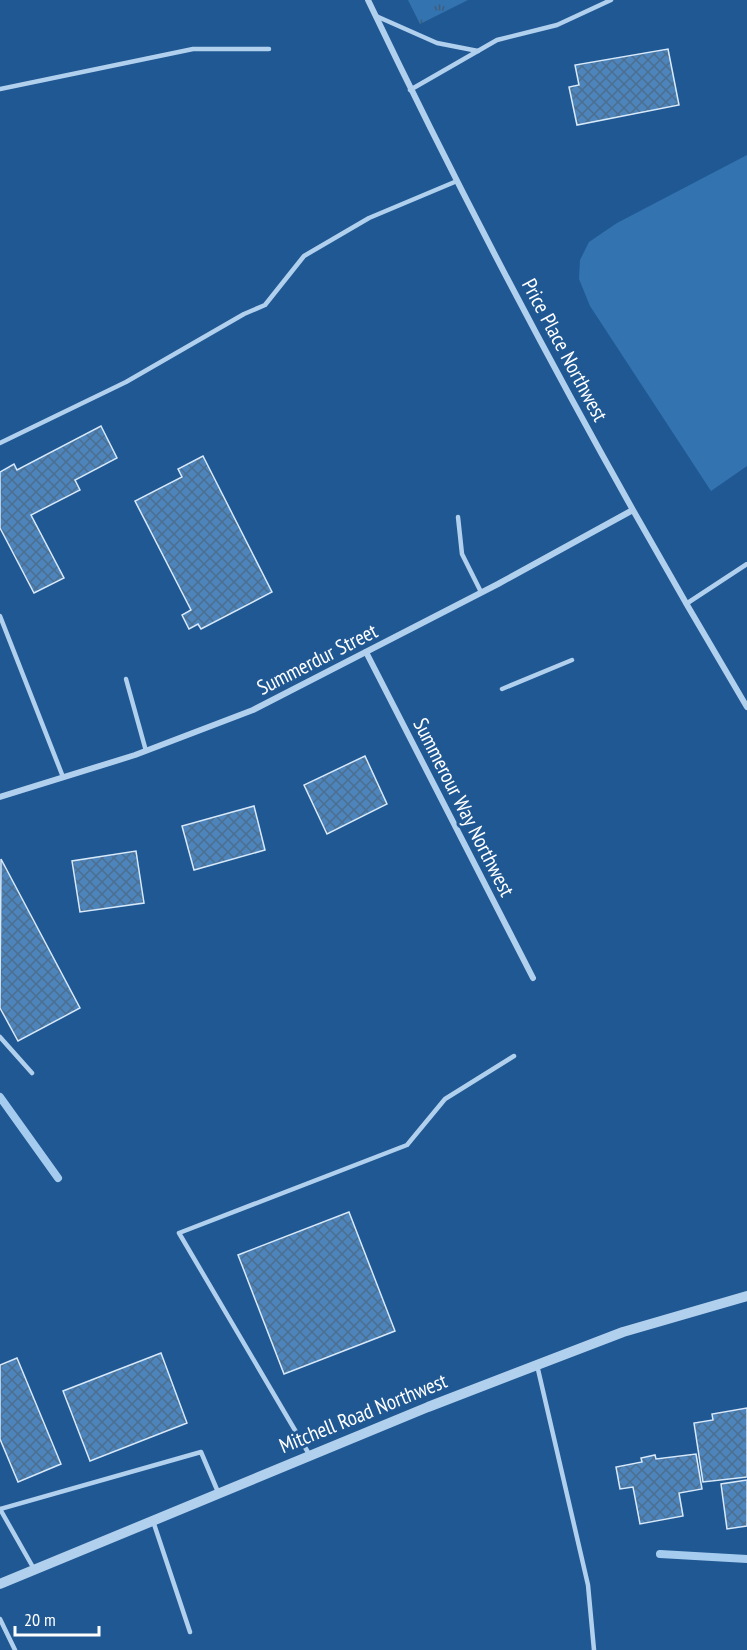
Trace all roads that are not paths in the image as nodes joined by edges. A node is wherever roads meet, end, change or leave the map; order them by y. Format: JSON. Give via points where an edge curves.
{"nodes":[{"id":1,"x":368,"y":0,"type":"edge"},
{"id":2,"x":611,"y":0,"type":"edge"},
{"id":3,"x":375,"y":16,"type":"junction"},
{"id":4,"x":269,"y":49,"type":"dead end"},
{"id":5,"x":478,"y":51,"type":"junction"},
{"id":6,"x":0,"y":89,"type":"edge"},
{"id":7,"x":410,"y":90,"type":"junction"},
{"id":8,"x":457,"y":181,"type":"junction"},
{"id":9,"x":0,"y":443,"type":"edge"},
{"id":10,"x":631,"y":511,"type":"junction"},
{"id":11,"x":458,"y":517,"type":"dead end"},
{"id":12,"x":747,"y":564,"type":"edge"},
{"id":13,"x":481,"y":592,"type":"junction"},
{"id":14,"x":686,"y":604,"type":"junction"},
{"id":15,"x":0,"y":616,"type":"edge"},
{"id":16,"x":366,"y":652,"type":"junction"},
{"id":17,"x":572,"y":660,"type":"dead end"},
{"id":18,"x":126,"y":679,"type":"dead end"},
{"id":19,"x":502,"y":689,"type":"dead end"},
{"id":20,"x":747,"y":707,"type":"edge"},
{"id":21,"x":146,"y":751,"type":"junction"},
{"id":22,"x":63,"y":777,"type":"junction"},
{"id":23,"x":0,"y":796,"type":"edge"},
{"id":24,"x":533,"y":978,"type":"dead end"},
{"id":25,"x":0,"y":1037,"type":"edge"},
{"id":26,"x":514,"y":1056,"type":"dead end"},
{"id":27,"x":32,"y":1073,"type":"dead end"},
{"id":28,"x":747,"y":1296,"type":"edge"},
{"id":29,"x":537,"y":1365,"type":"junction"},
{"id":30,"x":310,"y":1456,"type":"junction"},
{"id":31,"x":218,"y":1494,"type":"junction"},
{"id":32,"x":0,"y":1509,"type":"edge"},
{"id":33,"x":153,"y":1521,"type":"junction"},
{"id":34,"x":35,"y":1569,"type":"junction"},
{"id":35,"x":0,"y":1584,"type":"edge"},
{"id":36,"x":0,"y":1619,"type":"edge"},
{"id":37,"x":190,"y":1632,"type":"dead end"},
{"id":38,"x":15,"y":1650,"type":"edge"},
{"id":39,"x":594,"y":1650,"type":"edge"}],
"edges":[{"from":1,"to":3,"type":"street","name":"Price Place Northwest"},
{"from":2,"to":5,"type":"lane","via":[[557,25],[496,40]]},
{"from":3,"to":5,"type":"lane","via":[[437,43]]},
{"from":3,"to":7,"type":"street","name":"Price Place Northwest"},
{"from":4,"to":6,"type":"lane","via":[[193,49]]},
{"from":5,"to":7,"type":"lane"},
{"from":7,"to":8,"type":"street","name":"Price Place Northwest"},
{"from":8,"to":9,"type":"lane","via":[[369,218],[304,256],[266,305],[126,382]]},
{"from":8,"to":10,"type":"street","name":"Price Place Northwest"},
{"from":10,"to":13,"type":"street","name":"Summerdur Street"},
{"from":10,"to":14,"type":"street","name":"Price Place Northwest"},
{"from":11,"to":13,"type":"lane","via":[[462,554]]},
{"from":12,"to":14,"type":"lane"},
{"from":13,"to":16,"type":"street","name":"Summerdur Street"},
{"from":14,"to":20,"type":"street","name":"Price Place Northwest"},
{"from":15,"to":22,"type":"lane"},
{"from":16,"to":21,"type":"street","name":"Summerdur Street","via":[[253,710]]},
{"from":16,"to":24,"type":"street","name":"Summerour Way Northwest"},
{"from":17,"to":19,"type":"lane"},
{"from":18,"to":21,"type":"lane"},
{"from":21,"to":22,"type":"street","name":"Summerdur Street"},
{"from":22,"to":23,"type":"street","name":"Summerdur Street"},
{"from":25,"to":27,"type":"lane"},
{"from":26,"to":30,"type":"lane","via":[[445,1099],[407,1145],[179,1233]]},
{"from":28,"to":29,"type":"street","name":"Mitchell Road Northwest","via":[[623,1332]]},
{"from":29,"to":30,"type":"street","name":"Mitchell Road Northwest"},
{"from":29,"to":39,"type":"lane","via":[[588,1585]]},
{"from":30,"to":31,"type":"street","name":"Mitchell Road Northwest"},
{"from":31,"to":32,"type":"lane","via":[[201,1452]]},
{"from":31,"to":33,"type":"street","name":"Mitchell Road Northwest"},
{"from":32,"to":34,"type":"lane"},
{"from":33,"to":34,"type":"street","name":"Mitchell Road Northwest"},
{"from":33,"to":37,"type":"lane"},
{"from":34,"to":35,"type":"street","name":"Mitchell Road Northwest"},
{"from":36,"to":38,"type":"lane"}]}
